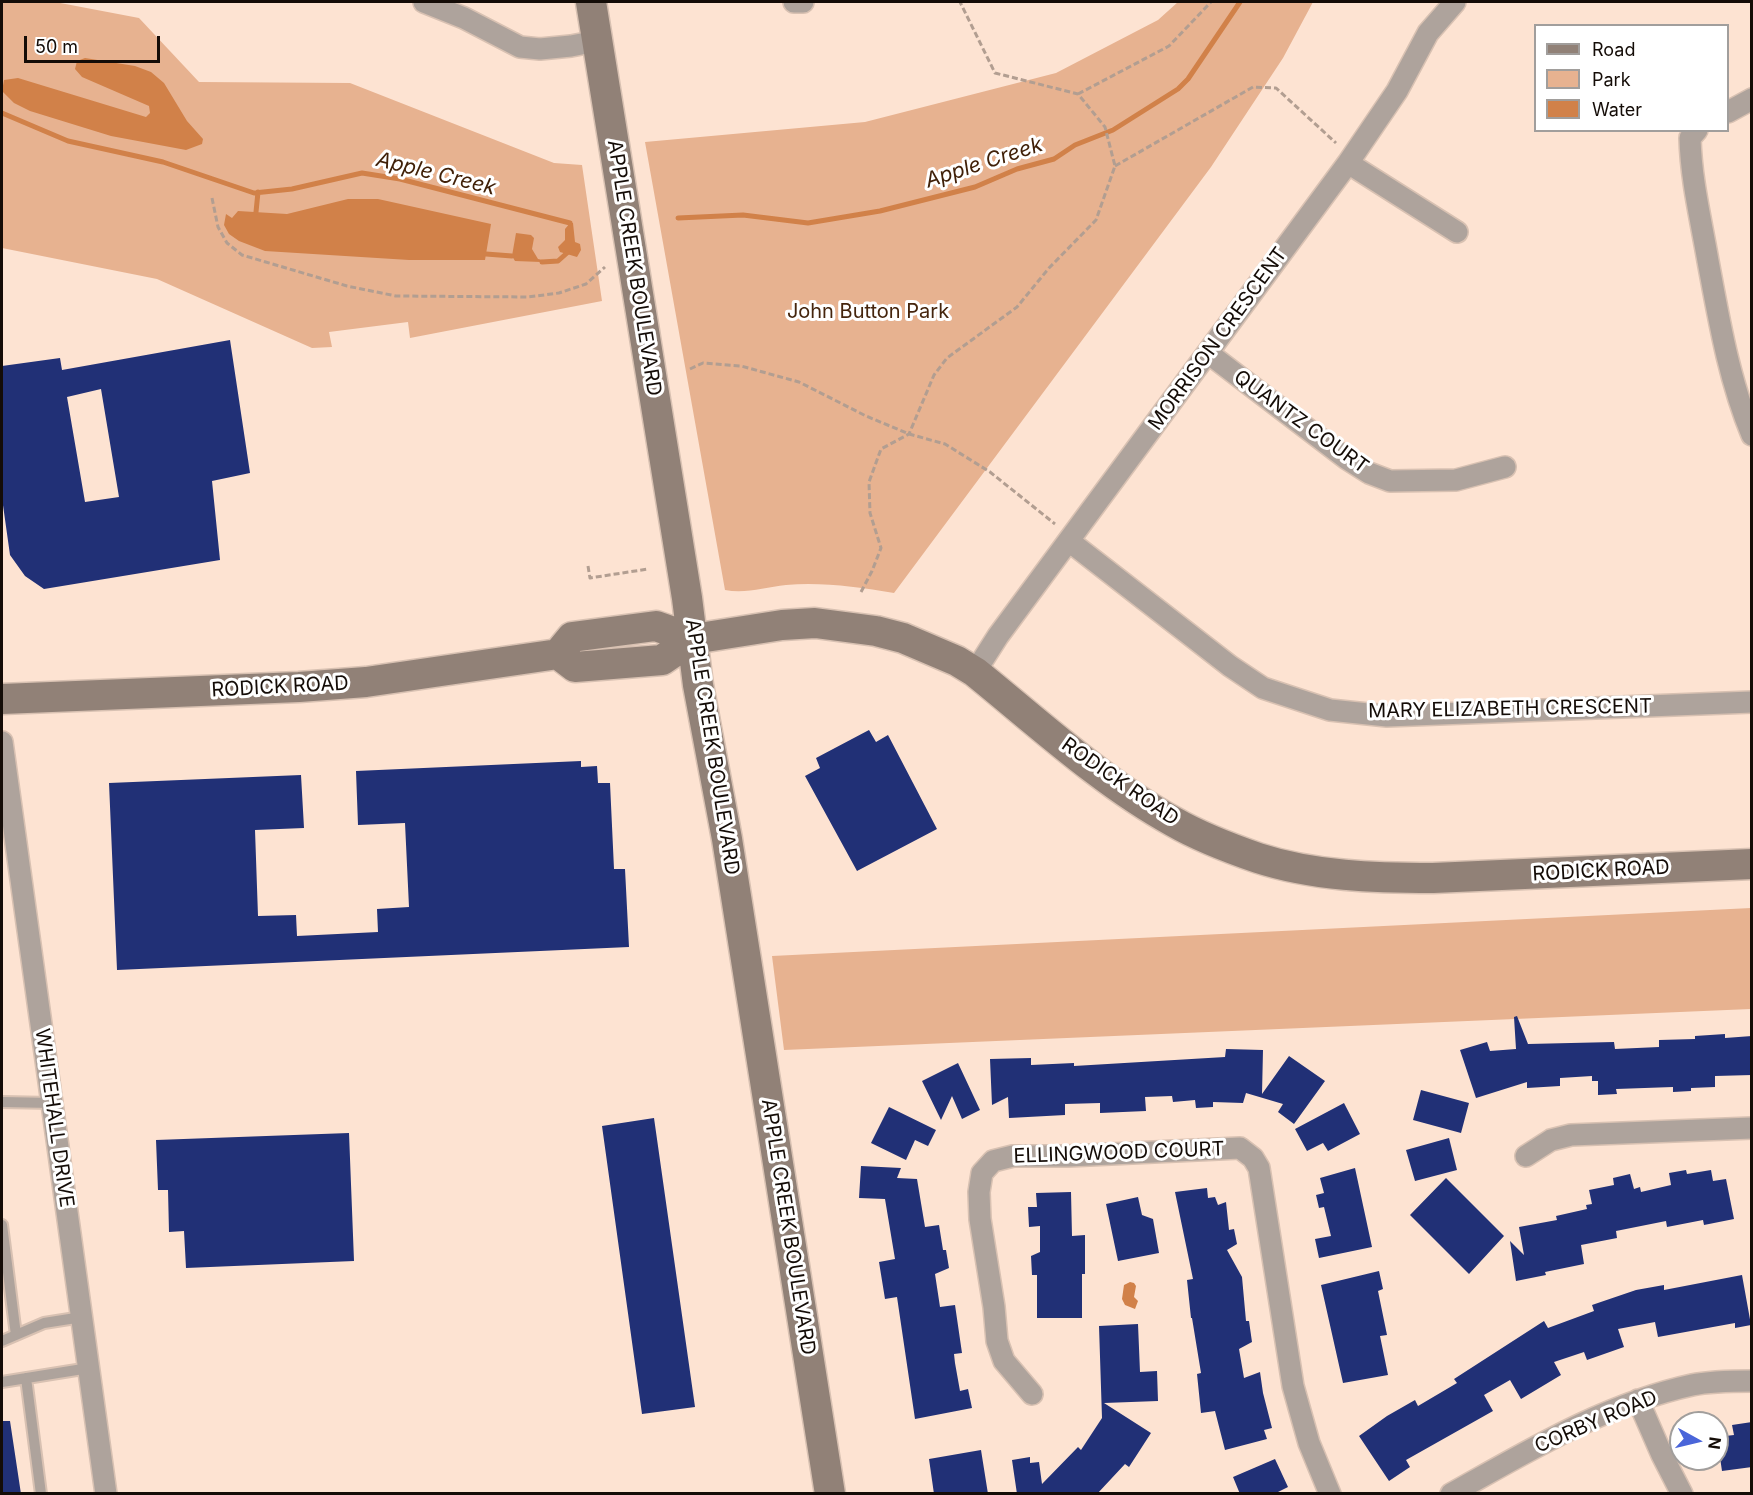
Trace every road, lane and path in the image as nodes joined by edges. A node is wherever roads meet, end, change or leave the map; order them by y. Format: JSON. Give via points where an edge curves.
{"nodes":[{"id":1,"x":424,"y":2,"type":"edge"},
{"id":2,"x":591,"y":2,"type":"edge"},
{"id":3,"x":794,"y":2,"type":"edge"},
{"id":4,"x":804,"y":2,"type":"edge"},
{"id":5,"x":960,"y":2,"type":"edge"},
{"id":6,"x":1210,"y":2,"type":"edge"},
{"id":7,"x":1455,"y":2,"type":"edge"},
{"id":8,"x":597,"y":41,"type":"junction"},
{"id":9,"x":1078,"y":94,"type":"junction"},
{"id":10,"x":1752,"y":99,"type":"edge"},
{"id":11,"x":1729,"y":111,"type":"edge"},
{"id":12,"x":1694,"y":132,"type":"edge"},
{"id":13,"x":1336,"y":143,"type":"dead end"},
{"id":14,"x":1348,"y":163,"type":"junction"},
{"id":15,"x":1115,"y":166,"type":"junction"},
{"id":16,"x":212,"y":198,"type":"dead end"},
{"id":17,"x":1457,"y":232,"type":"dead end"},
{"id":18,"x":605,"y":267,"type":"dead end"},
{"id":19,"x":1208,"y":353,"type":"junction"},
{"id":20,"x":690,"y":369,"type":"dead end"},
{"id":21,"x":909,"y":434,"type":"junction"},
{"id":22,"x":1752,"y":435,"type":"edge"},
{"id":23,"x":1505,"y":467,"type":"dead end"},
{"id":24,"x":1055,"y":524,"type":"dead end"},
{"id":25,"x":1069,"y":541,"type":"junction"},
{"id":26,"x":588,"y":566,"type":"dead end"},
{"id":27,"x":648,"y":568,"type":"dead end"},
{"id":28,"x":861,"y":592,"type":"dead end"},
{"id":29,"x":693,"y":639,"type":"junction"},
{"id":30,"x":975,"y":672,"type":"junction"},
{"id":31,"x":2,"y":699,"type":"edge"},
{"id":32,"x":1752,"y":702,"type":"edge"},
{"id":33,"x":2,"y":742,"type":"edge"},
{"id":34,"x":1752,"y":864,"type":"edge"},
{"id":35,"x":2,"y":1102,"type":"edge"},
{"id":36,"x":52,"y":1103,"type":"junction"},
{"id":37,"x":1752,"y":1128,"type":"edge"},
{"id":38,"x":1526,"y":1156,"type":"dead end"},
{"id":39,"x":2,"y":1225,"type":"edge"},
{"id":40,"x":82,"y":1317,"type":"junction"},
{"id":41,"x":16,"y":1335,"type":"junction"},
{"id":42,"x":2,"y":1341,"type":"edge"},
{"id":43,"x":89,"y":1368,"type":"junction"},
{"id":44,"x":26,"y":1378,"type":"junction"},
{"id":45,"x":1752,"y":1381,"type":"edge"},
{"id":46,"x":2,"y":1382,"type":"edge"},
{"id":47,"x":1032,"y":1394,"type":"dead end"},
{"id":48,"x":1638,"y":1400,"type":"junction"},
{"id":49,"x":41,"y":1494,"type":"edge"},
{"id":50,"x":106,"y":1494,"type":"edge"},
{"id":51,"x":830,"y":1494,"type":"edge"},
{"id":52,"x":1330,"y":1494,"type":"edge"},
{"id":53,"x":1451,"y":1494,"type":"edge"},
{"id":54,"x":1682,"y":1494,"type":"edge"}],
"edges":[{"from":1,"to":8,"type":"street","via":[[520,47],[540,49]]},
{"from":2,"to":8,"type":"main road","name":"APPLE CREEK BOULEVARD"},
{"from":3,"to":4,"type":"street"},
{"from":5,"to":9,"type":"path","via":[[995,73]]},
{"from":6,"to":9,"type":"path","via":[[1169,46]]},
{"from":7,"to":14,"type":"street","name":"MORRISON CRESCENT","via":[[1428,33],[1397,91]]},
{"from":8,"to":29,"type":"main road","name":"APPLE CREEK BOULEVARD"},
{"from":9,"to":15,"type":"path","via":[[1105,127]]},
{"from":10,"to":11,"type":"street"},
{"from":12,"to":22,"type":"street","via":[[1690,138],[1691,169],[1718,321],[1741,409]]},
{"from":13,"to":15,"type":"path","via":[[1276,88],[1253,87]]},
{"from":14,"to":17,"type":"street"},
{"from":14,"to":19,"type":"street","name":"MORRISON CRESCENT"},
{"from":15,"to":21,"type":"path","via":[[1096,220],[1017,307],[947,358],[934,375]]},
{"from":16,"to":18,"type":"path","via":[[218,227],[227,243],[242,255],[396,296],[528,297],[558,293],[585,284]]},
{"from":19,"to":23,"type":"street","name":"QUANTZ COURT","via":[[1347,459],[1390,482],[1456,480]]},
{"from":19,"to":25,"type":"street","name":"MORRISON CRESCENT"},
{"from":20,"to":21,"type":"path","via":[[703,363],[741,366],[799,382]]},
{"from":21,"to":24,"type":"path","via":[[945,444],[990,472]]},
{"from":21,"to":28,"type":"path","via":[[881,450],[869,482],[870,513],[880,548]]},
{"from":25,"to":30,"type":"street","name":"MORRISON CRESCENT"},
{"from":25,"to":32,"type":"street","name":"MARY ELIZABETH CRESCENT","via":[[1263,688],[1330,710],[1387,716]]},
{"from":26,"to":27,"type":"path","via":[[590,578]]},
{"from":29,"to":30,"type":"main road","name":"RODICK ROAD","via":[[815,622],[903,638]]},
{"from":29,"to":31,"type":"main road","name":"RODICK ROAD","via":[[656,626],[572,637],[558,654],[366,682]]},
{"from":29,"to":51,"type":"main road","name":"APPLE CREEK BOULEVARD"},
{"from":30,"to":34,"type":"main road","name":"RODICK ROAD","via":[[1095,768],[1174,823],[1259,858],[1317,871],[1380,878]]},
{"from":33,"to":36,"type":"street","name":"WHITEHALL DRIVE"},
{"from":35,"to":36,"type":"lane"},
{"from":36,"to":40,"type":"street","name":"WHITEHALL DRIVE"},
{"from":37,"to":38,"type":"street","via":[[1571,1135],[1551,1140]]},
{"from":39,"to":41,"type":"lane"},
{"from":40,"to":41,"type":"lane","via":[[44,1323]]},
{"from":40,"to":43,"type":"street","name":"WHITEHALL DRIVE"},
{"from":41,"to":42,"type":"lane"},
{"from":43,"to":44,"type":"lane"},
{"from":43,"to":50,"type":"street","name":"WHITEHALL DRIVE"},
{"from":44,"to":46,"type":"lane"},
{"from":44,"to":49,"type":"lane"},
{"from":45,"to":48,"type":"street","name":"CORBY ROAD","via":[[1694,1384]]},
{"from":47,"to":52,"type":"street","name":"ELLINGWOOD COURT","via":[[1004,1362],[997,1341],[980,1219],[982,1173],[993,1161],[1013,1156],[1240,1148],[1259,1168],[1293,1386],[1309,1443]]},
{"from":48,"to":53,"type":"street","name":"CORBY ROAD","via":[[1552,1438]]},
{"from":48,"to":54,"type":"street"}]}
